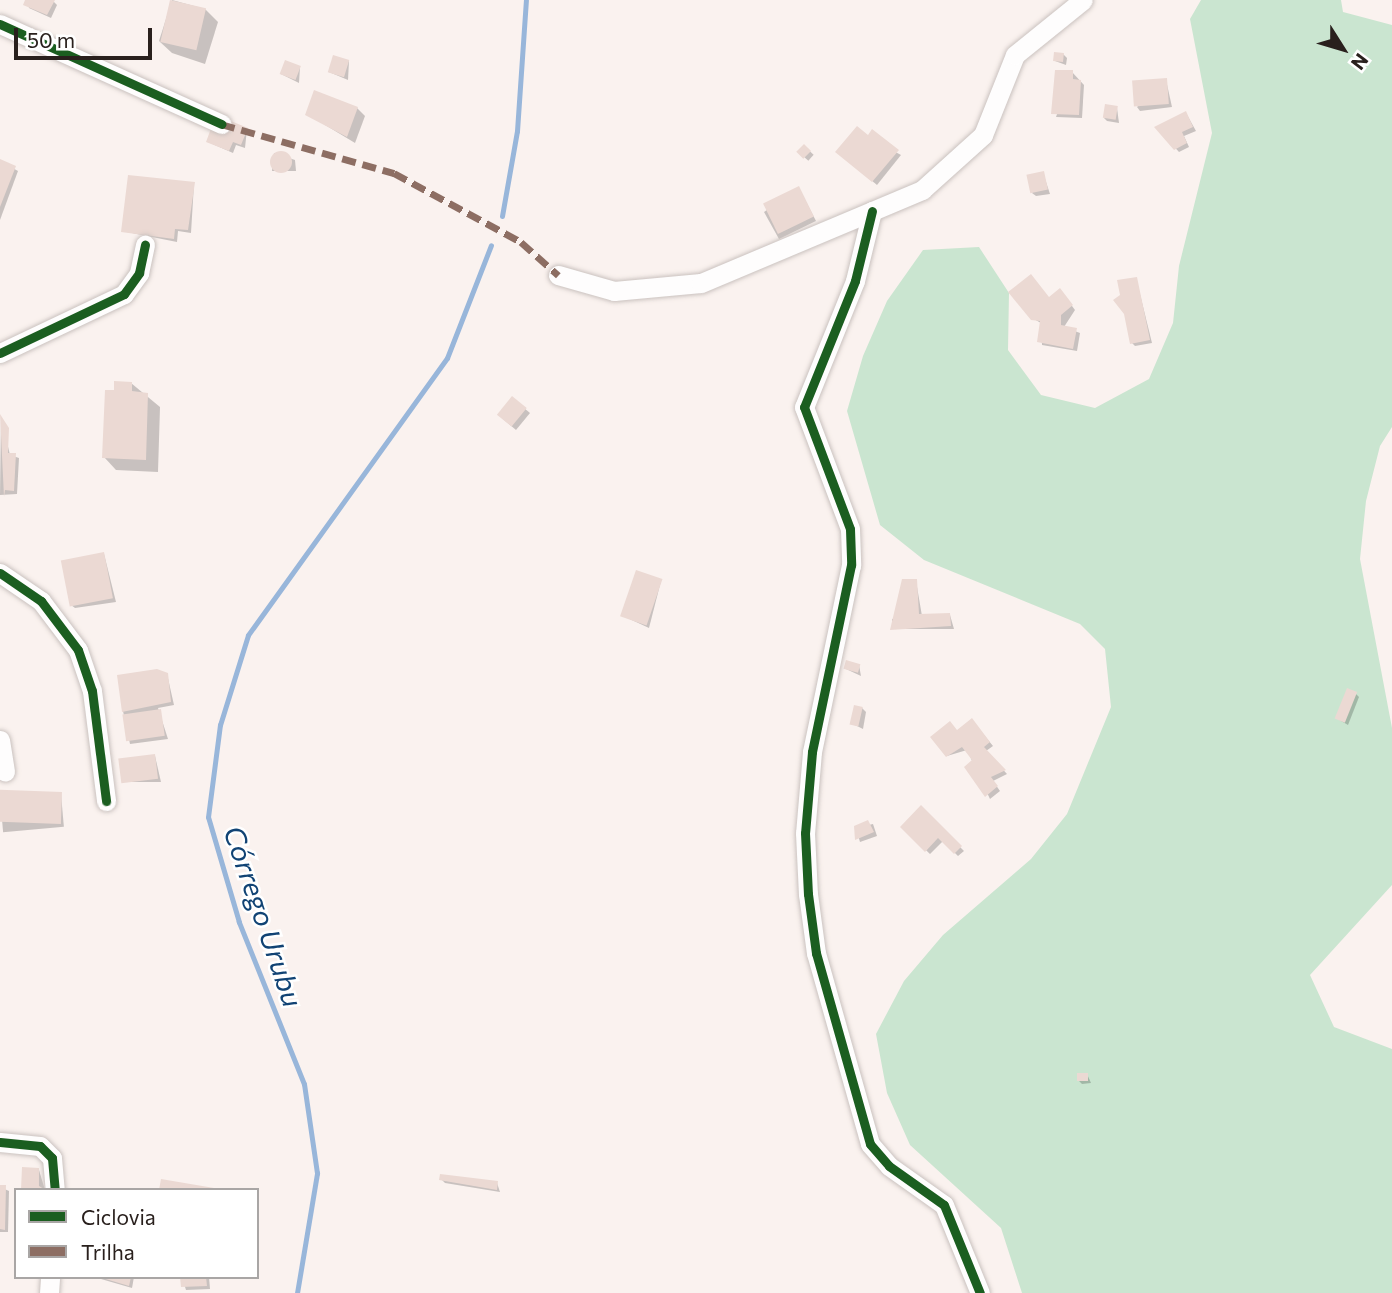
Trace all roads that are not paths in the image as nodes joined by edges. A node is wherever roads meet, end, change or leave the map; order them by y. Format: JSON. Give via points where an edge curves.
{"nodes":[{"id":1,"x":1083,"y":0,"type":"edge"},
{"id":2,"x":0,"y":24,"type":"edge"},
{"id":3,"x":221,"y":124,"type":"dead end"},
{"id":4,"x":872,"y":211,"type":"junction"},
{"id":5,"x":145,"y":244,"type":"dead end"},
{"id":6,"x":558,"y":275,"type":"dead end"},
{"id":7,"x":0,"y":353,"type":"edge"},
{"id":8,"x":0,"y":573,"type":"edge"},
{"id":9,"x":0,"y":740,"type":"edge"},
{"id":10,"x":5,"y":772,"type":"dead end"},
{"id":11,"x":106,"y":801,"type":"dead end"},
{"id":12,"x":0,"y":1142,"type":"edge"},
{"id":13,"x":55,"y":1188,"type":"edge"},
{"id":14,"x":980,"y":1293,"type":"edge"}],
"edges":[{"from":1,"to":4,"type":"street","via":[[1015,55],[972,150],[922,190]]},
{"from":2,"to":3,"type":"street"},
{"from":4,"to":6,"type":"street","via":[[701,283],[614,291]]},
{"from":4,"to":14,"type":"street","via":[[855,281],[804,407],[850,529],[851,565],[812,752],[808,894],[817,953],[870,1143],[889,1166],[944,1205]]},
{"from":5,"to":7,"type":"street","via":[[139,273],[124,294]]},
{"from":8,"to":11,"type":"street","via":[[41,601],[78,650],[92,691]]},
{"from":9,"to":10,"type":"street"},
{"from":12,"to":13,"type":"street","via":[[40,1146],[52,1158]]}]}
